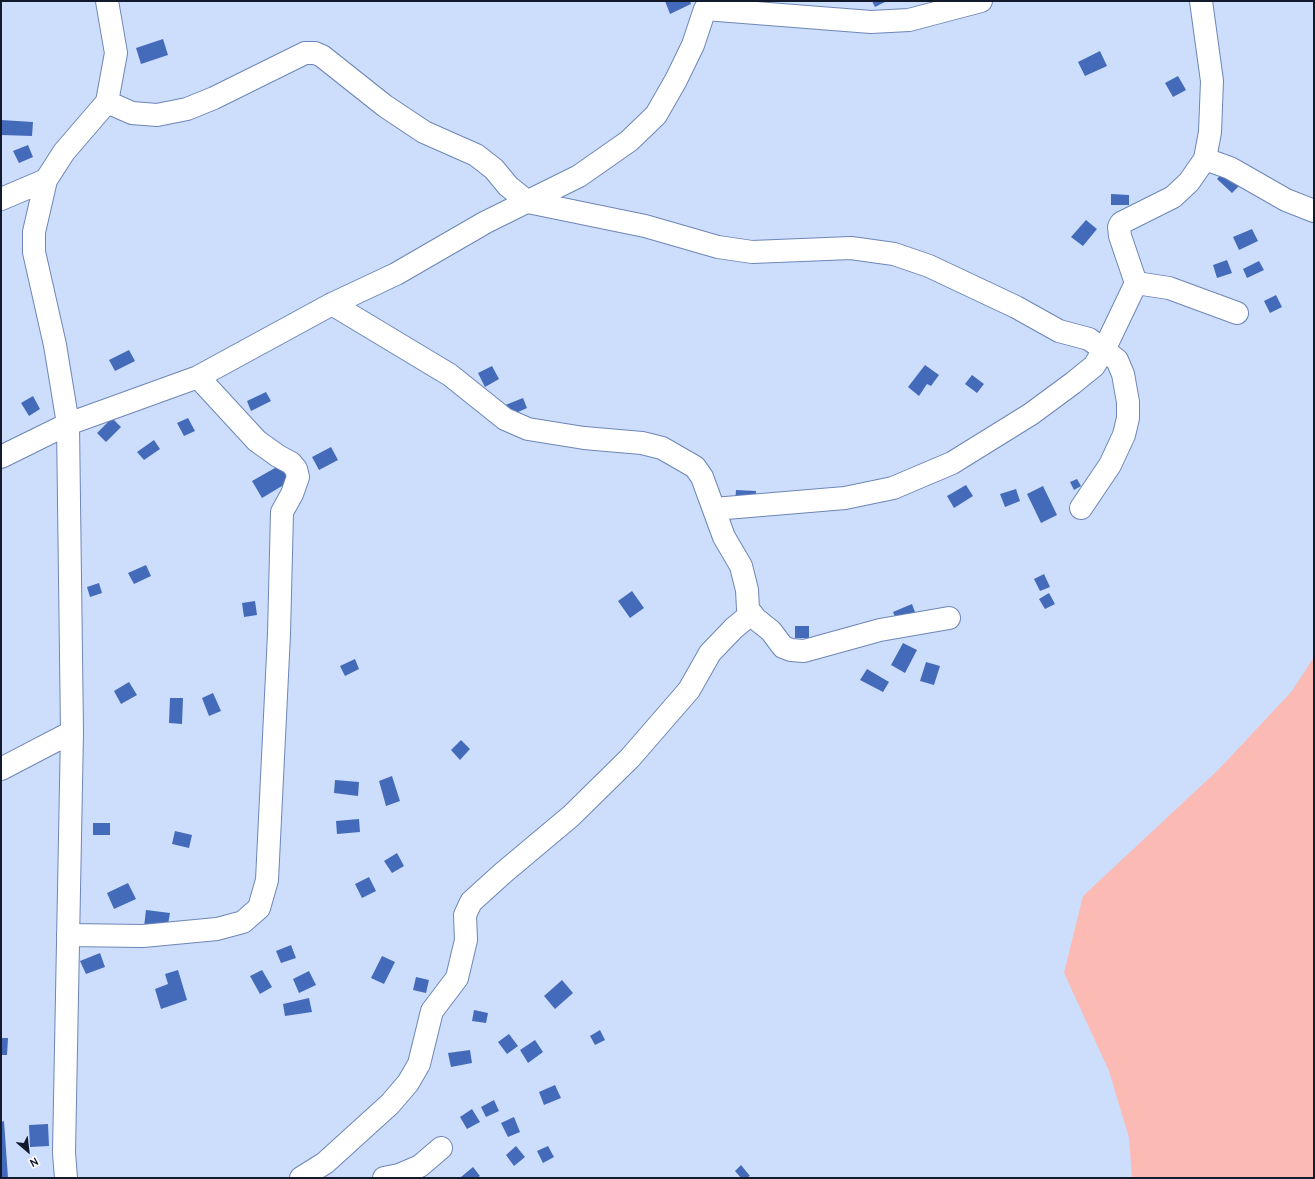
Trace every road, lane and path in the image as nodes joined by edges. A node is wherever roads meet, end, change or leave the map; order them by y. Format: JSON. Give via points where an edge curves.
{"nodes":[{"id":1,"x":107,"y":1,"type":"edge"},
{"id":2,"x":981,"y":1,"type":"edge"},
{"id":3,"x":1201,"y":1,"type":"edge"},
{"id":4,"x":705,"y":5,"type":"edge"},
{"id":5,"x":107,"y":102,"type":"junction"},
{"id":6,"x":1205,"y":159,"type":"junction"},
{"id":7,"x":46,"y":180,"type":"junction"},
{"id":8,"x":1,"y":199,"type":"edge"},
{"id":9,"x":528,"y":202,"type":"junction"},
{"id":10,"x":1314,"y":212,"type":"edge"},
{"id":11,"x":1136,"y":283,"type":"junction"},
{"id":12,"x":332,"y":304,"type":"junction"},
{"id":13,"x":1237,"y":313,"type":"dead end"},
{"id":14,"x":1104,"y":350,"type":"junction"},
{"id":15,"x":198,"y":377,"type":"junction"},
{"id":16,"x":68,"y":424,"type":"junction"},
{"id":17,"x":1,"y":457,"type":"edge"},
{"id":18,"x":1082,"y":508,"type":"dead end"},
{"id":19,"x":714,"y":510,"type":"junction"},
{"id":20,"x":751,"y":614,"type":"junction"},
{"id":21,"x":949,"y":618,"type":"dead end"},
{"id":22,"x":72,"y":732,"type":"junction"},
{"id":23,"x":1,"y":769,"type":"edge"},
{"id":24,"x":68,"y":935,"type":"junction"},
{"id":25,"x":441,"y":1148,"type":"dead end"},
{"id":26,"x":66,"y":1178,"type":"edge"},
{"id":27,"x":301,"y":1178,"type":"edge"},
{"id":28,"x":384,"y":1178,"type":"edge"}],
"edges":[{"from":1,"to":5,"type":"street","via":[[116,53]]},
{"from":2,"to":4,"type":"street","via":[[909,20],[871,22]]},
{"from":3,"to":6,"type":"street","via":[[1212,81],[1210,132]]},
{"from":4,"to":9,"type":"street","via":[[693,45],[656,115],[629,141],[579,176]]},
{"from":5,"to":7,"type":"street","via":[[64,152]]},
{"from":5,"to":9,"type":"street","via":[[132,113],[157,115],[187,109],[305,53],[315,53],[424,132],[476,155]]},
{"from":6,"to":10,"type":"street","via":[[1230,168],[1286,200]]},
{"from":6,"to":11,"type":"street","via":[[1189,182],[1173,197],[1126,220],[1119,227]]},
{"from":7,"to":8,"type":"street"},
{"from":7,"to":16,"type":"street","via":[[34,232],[34,252],[55,345]]},
{"from":9,"to":12,"type":"street","via":[[486,222],[396,274]]},
{"from":9,"to":14,"type":"street","via":[[645,226],[718,247],[752,252],[851,248],[894,254],[929,266],[1016,307],[1059,331],[1089,339]]},
{"from":11,"to":13,"type":"street","via":[[1169,288]]},
{"from":11,"to":14,"type":"street"},
{"from":12,"to":15,"type":"street"},
{"from":12,"to":19,"type":"street","via":[[450,375],[510,422],[528,429],[584,438],[642,442],[662,448],[685,460],[695,467],[702,477]]},
{"from":14,"to":18,"type":"street","via":[[1117,360],[1123,374],[1128,418],[1124,435],[1110,465]]},
{"from":14,"to":19,"type":"street","via":[[1094,366],[1032,414],[952,463],[893,488],[845,498]]},
{"from":15,"to":16,"type":"street"},
{"from":15,"to":24,"type":"street","via":[[257,441],[291,463],[298,477],[282,512],[278,664],[267,880],[259,908],[243,922],[217,929],[143,936]]},
{"from":16,"to":17,"type":"street"},
{"from":16,"to":22,"type":"street"},
{"from":19,"to":20,"type":"street","via":[[724,537],[741,566]]},
{"from":20,"to":21,"type":"street","via":[[767,626],[783,647],[804,651],[880,630]]},
{"from":20,"to":27,"type":"street","via":[[710,653],[689,690],[630,758],[571,816],[471,902],[465,915],[466,940],[457,978],[432,1011],[419,1064],[408,1083],[390,1104],[325,1162]]},
{"from":22,"to":23,"type":"street"},
{"from":22,"to":24,"type":"street"},
{"from":24,"to":26,"type":"street","via":[[64,1153]]},
{"from":25,"to":28,"type":"street","via":[[420,1166]]}]}
